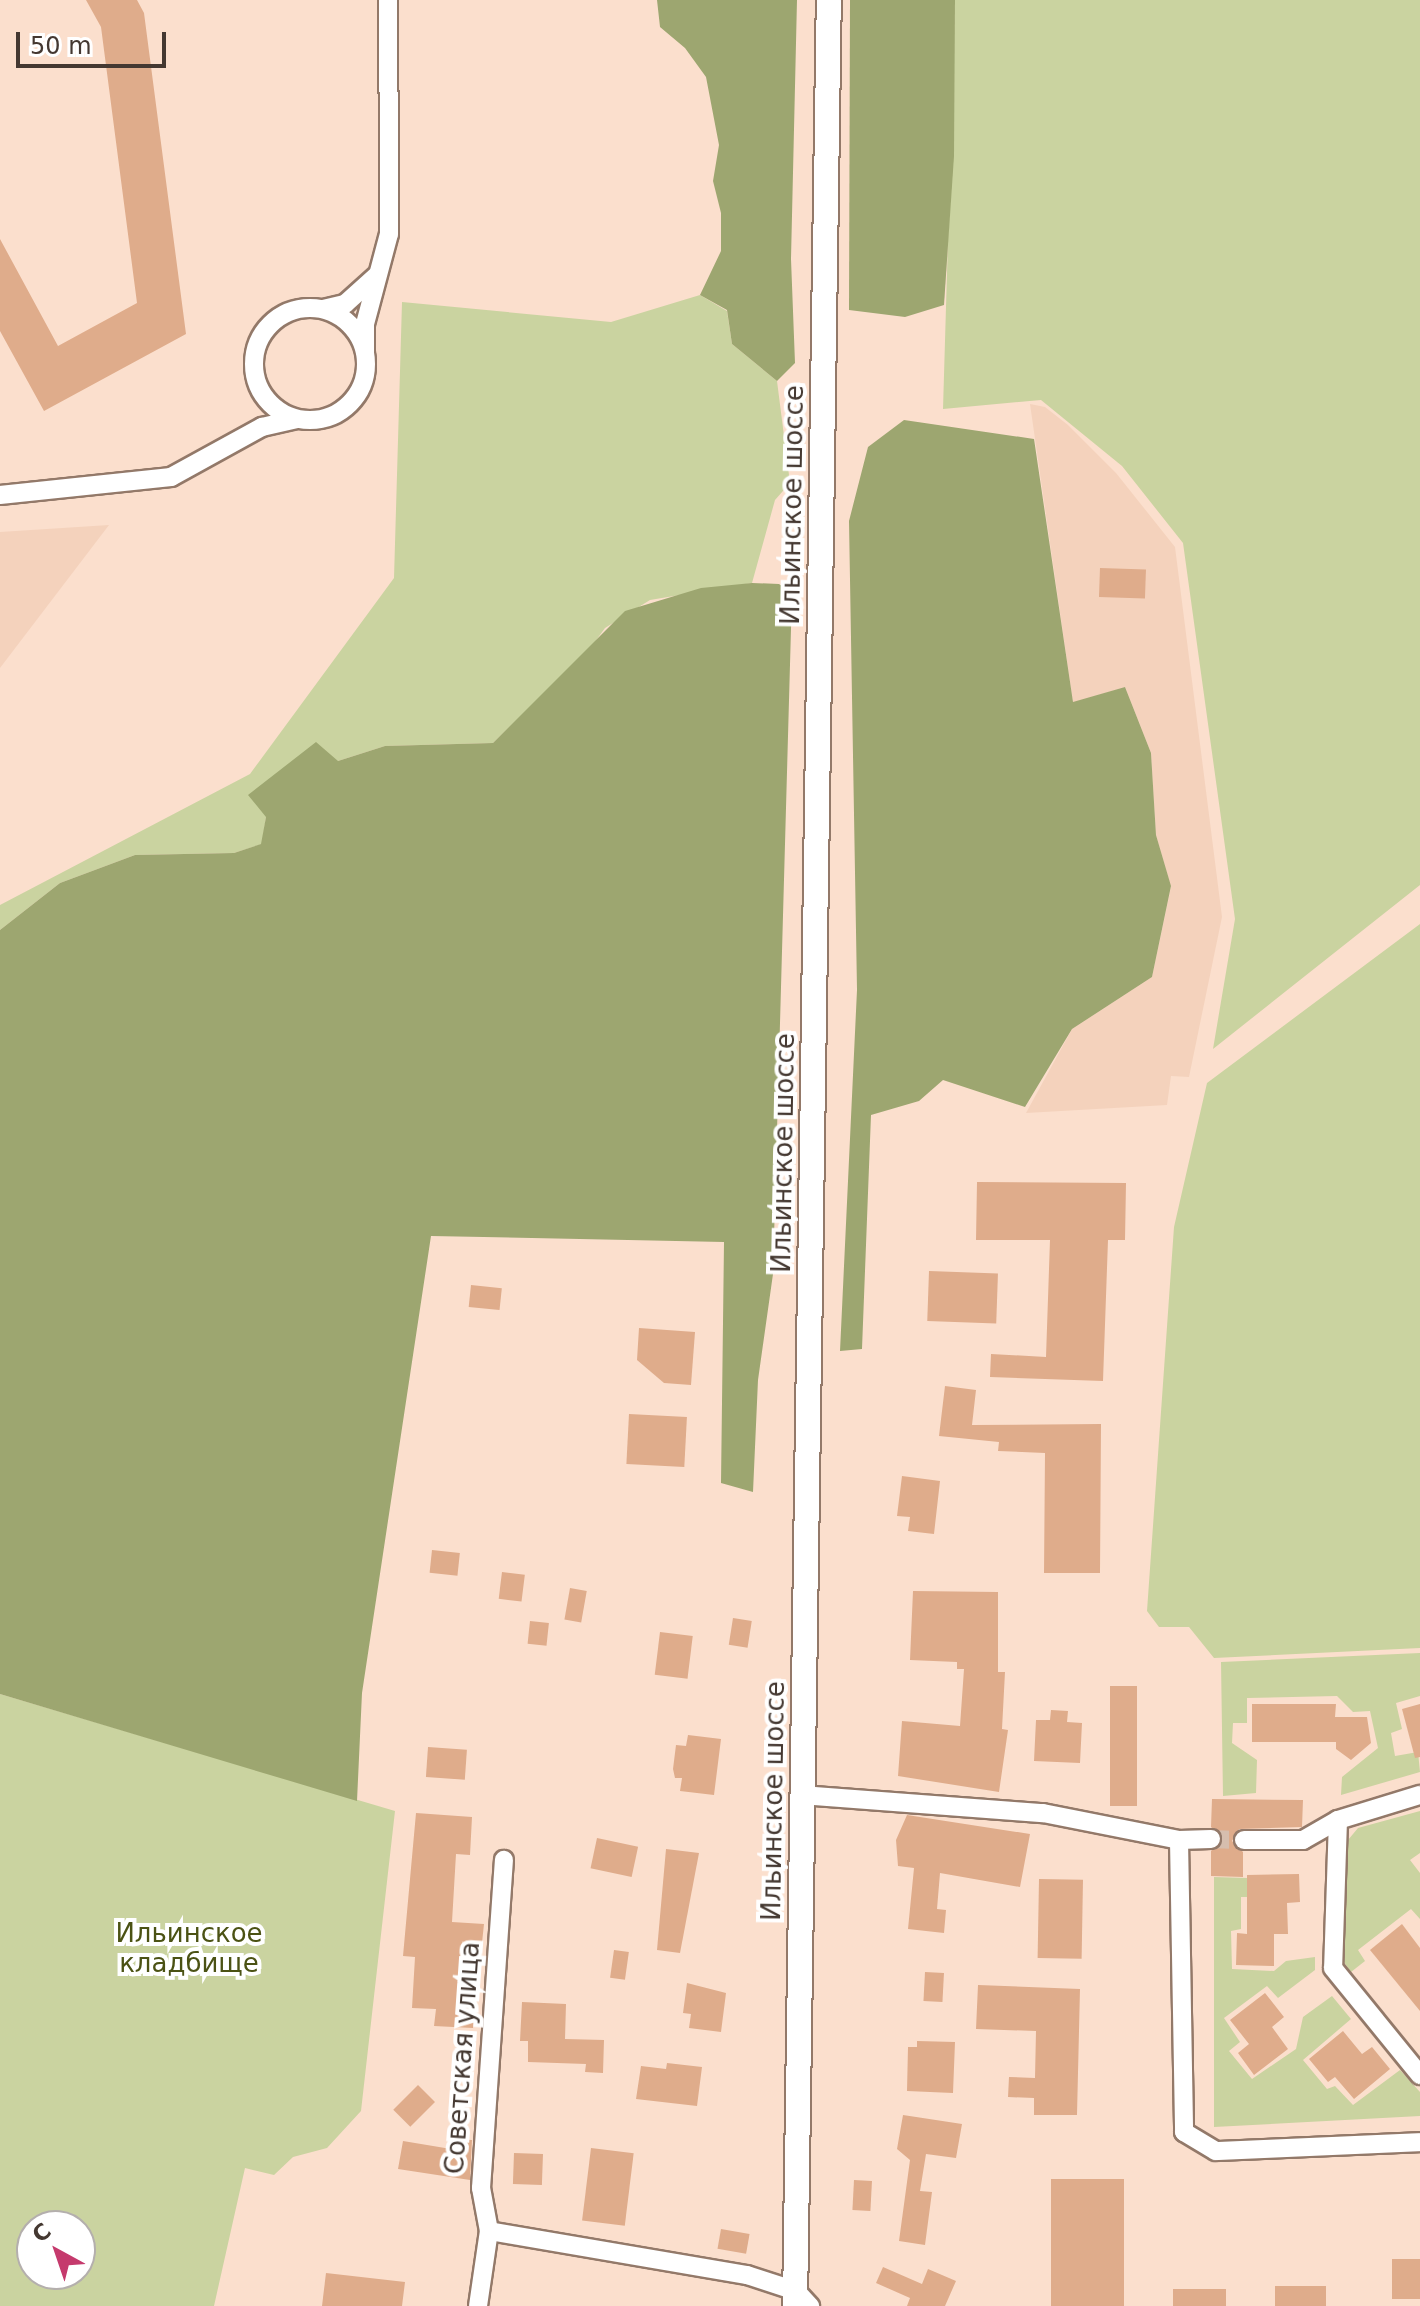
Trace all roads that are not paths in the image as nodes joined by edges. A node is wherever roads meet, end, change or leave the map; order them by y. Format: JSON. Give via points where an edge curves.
{"nodes":[{"id":1,"x":388,"y":0,"type":"edge"},
{"id":2,"x":829,"y":0,"type":"edge"},
{"id":3,"x":383,"y":267,"type":"junction"},
{"id":4,"x":323,"y":309,"type":"junction"},
{"id":5,"x":365,"y":352,"type":"junction"},
{"id":6,"x":258,"y":388,"type":"junction"},
{"id":7,"x":296,"y":419,"type":"junction"},
{"id":8,"x":238,"y":439,"type":"junction"},
{"id":9,"x":0,"y":495,"type":"edge"},
{"id":10,"x":801,"y":1795,"type":"junction"},
{"id":11,"x":1420,"y":1795,"type":"edge"},
{"id":12,"x":1338,"y":1820,"type":"junction"},
{"id":13,"x":1211,"y":1839,"type":"tunnel mouth"},
{"id":14,"x":1179,"y":1840,"type":"junction"},
{"id":15,"x":1244,"y":1840,"type":"tunnel mouth"},
{"id":16,"x":504,"y":1860,"type":"dead end"},
{"id":17,"x":1420,"y":2075,"type":"edge"},
{"id":18,"x":1420,"y":2142,"type":"edge"},
{"id":19,"x":489,"y":2231,"type":"junction"},
{"id":20,"x":800,"y":2301,"type":"edge"},
{"id":21,"x":478,"y":2306,"type":"edge"}],
"edges":[{"from":1,"to":3,"type":"street","via":[[390,187]]},
{"from":2,"to":10,"type":"main road","name":"Ильинское шоссе"},
{"from":3,"to":4,"type":"street","via":[[361,293]]},
{"from":3,"to":5,"type":"street","via":[[365,324]]},
{"from":4,"to":5,"type":"street","via":[[345,320]]},
{"from":4,"to":6,"type":"street","via":[[286,313],[266,328],[253,363]]},
{"from":5,"to":7,"type":"street","via":[[360,389],[344,409],[322,419]]},
{"from":6,"to":7,"type":"street","via":[[274,408]]},
{"from":6,"to":8,"type":"street","via":[[257,406]]},
{"from":7,"to":8,"type":"street","via":[[277,421]]},
{"from":8,"to":9,"type":"street","via":[[171,477]]},
{"from":10,"to":14,"type":"street","via":[[1043,1813]]},
{"from":10,"to":20,"type":"main road","name":"Ильинское шоссе"},
{"from":11,"to":12,"type":"street"},
{"from":12,"to":15,"type":"street","via":[[1303,1840]]},
{"from":12,"to":17,"type":"street","via":[[1333,1968]]},
{"from":13,"to":14,"type":"street"},
{"from":14,"to":18,"type":"street","via":[[1184,2132],[1216,2151]]},
{"from":16,"to":19,"type":"street","name":"Советская улица","via":[[481,2188]]},
{"from":19,"to":20,"type":"street","via":[[747,2275]]},
{"from":19,"to":21,"type":"street","name":"Советская улица"}]}
